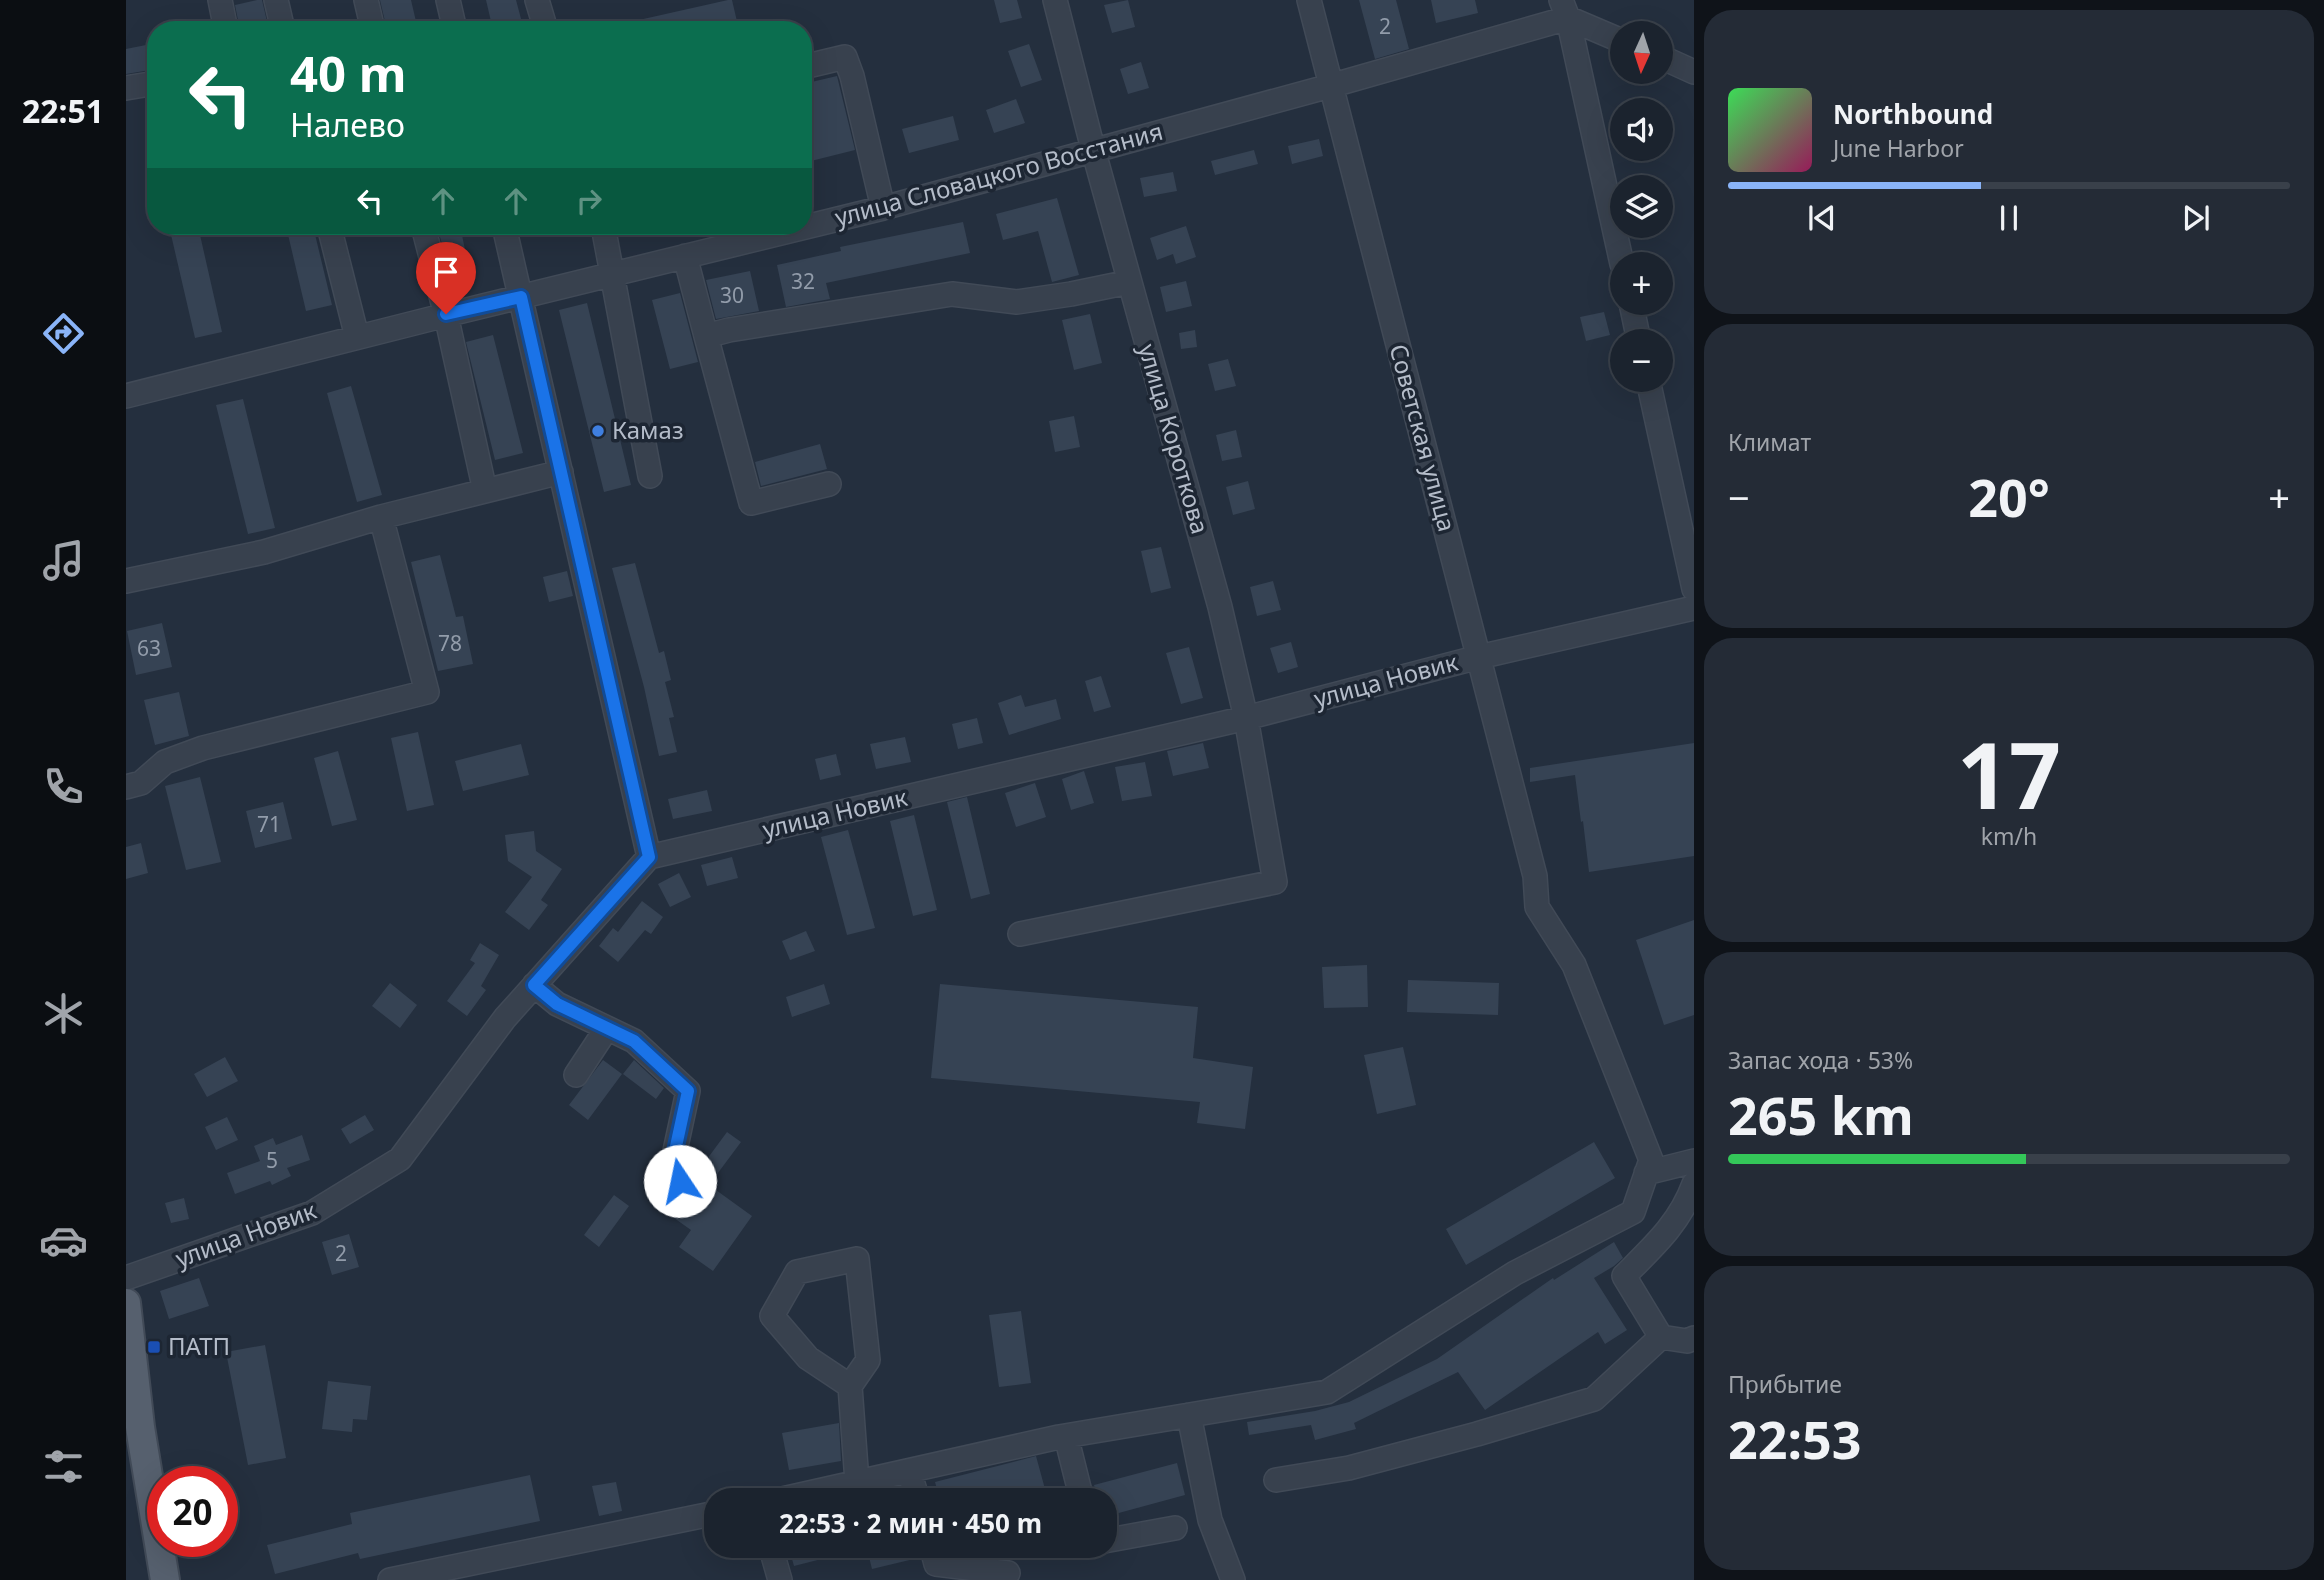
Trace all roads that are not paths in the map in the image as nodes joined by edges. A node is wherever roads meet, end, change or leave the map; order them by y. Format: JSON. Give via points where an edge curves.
{"nodes":[{"id":1,"x":220,"y":0,"type":"edge"},
{"id":2,"x":276,"y":0,"type":"edge"},
{"id":3,"x":366,"y":0,"type":"edge"},
{"id":4,"x":448,"y":0,"type":"edge"},
{"id":5,"x":537,"y":0,"type":"edge"},
{"id":6,"x":1055,"y":0,"type":"edge"},
{"id":7,"x":1309,"y":0,"type":"edge"},
{"id":8,"x":1565,"y":9,"type":"edge"},
{"id":9,"x":224,"y":21,"type":"edge"},
{"id":10,"x":281,"y":21,"type":"edge"},
{"id":11,"x":371,"y":21,"type":"edge"},
{"id":12,"x":453,"y":21,"type":"edge"},
{"id":13,"x":543,"y":21,"type":"edge"},
{"id":14,"x":1610,"y":34,"type":"edge"},
{"id":15,"x":1673,"y":62,"type":"edge"},
{"id":16,"x":812,"y":65,"type":"edge"},
{"id":17,"x":1694,"y":72,"type":"edge"},
{"id":18,"x":147,"y":84,"type":"edge"},
{"id":19,"x":1330,"y":86,"type":"junction"},
{"id":20,"x":126,"y":88,"type":"edge"},
{"id":21,"x":1093,"y":149,"type":"junction"},
{"id":22,"x":883,"y":208,"type":"junction"},
{"id":23,"x":812,"y":225,"type":"edge"},
{"id":24,"x":331,"y":235,"type":"edge"},
{"id":25,"x":425,"y":235,"type":"edge"},
{"id":26,"x":505,"y":235,"type":"edge"},
{"id":27,"x":604,"y":235,"type":"edge"},
{"id":28,"x":772,"y":235,"type":"edge"},
{"id":29,"x":1619,"y":252,"type":"edge"},
{"id":30,"x":685,"y":256,"type":"junction"},
{"id":31,"x":611,"y":274,"type":"junction"},
{"id":32,"x":1129,"y":282,"type":"junction"},
{"id":33,"x":521,"y":297,"type":"junction"},
{"id":34,"x":446,"y":314,"type":"junction"},
{"id":35,"x":706,"y":336,"type":"junction"},
{"id":36,"x":357,"y":337,"type":"junction"},
{"id":37,"x":1651,"y":392,"type":"edge"},
{"id":38,"x":126,"y":396,"type":"edge"},
{"id":39,"x":561,"y":472,"type":"junction"},
{"id":40,"x":650,"y":476,"type":"dead end"},
{"id":41,"x":829,"y":484,"type":"dead end"},
{"id":42,"x":485,"y":491,"type":"junction"},
{"id":43,"x":381,"y":517,"type":"junction"},
{"id":44,"x":126,"y":581,"type":"edge"},
{"id":45,"x":1694,"y":589,"type":"edge"},
{"id":46,"x":1694,"y":608,"type":"edge"},
{"id":47,"x":1479,"y":657,"type":"junction"},
{"id":48,"x":1246,"y":718,"type":"junction"},
{"id":49,"x":126,"y":787,"type":"edge"},
{"id":50,"x":649,"y":857,"type":"junction"},
{"id":51,"x":1020,"y":934,"type":"dead end"},
{"id":52,"x":534,"y":985,"type":"junction"},
{"id":53,"x":607,"y":1028,"type":"junction"},
{"id":54,"x":576,"y":1075,"type":"dead end"},
{"id":55,"x":1694,"y":1162,"type":"edge"},
{"id":56,"x":1646,"y":1174,"type":"junction"},
{"id":57,"x":680,"y":1181,"type":"dead end"},
{"id":58,"x":1694,"y":1184,"type":"edge"},
{"id":59,"x":126,"y":1278,"type":"edge"},
{"id":60,"x":126,"y":1303,"type":"edge"},
{"id":61,"x":1661,"y":1336,"type":"junction"},
{"id":62,"x":1694,"y":1338,"type":"edge"},
{"id":63,"x":850,"y":1386,"type":"junction"},
{"id":64,"x":1188,"y":1415,"type":"junction"},
{"id":65,"x":1066,"y":1436,"type":"junction"},
{"id":66,"x":909,"y":1471,"type":"junction"},
{"id":67,"x":1276,"y":1479,"type":"dead end"},
{"id":68,"x":857,"y":1482,"type":"junction"},
{"id":69,"x":831,"y":1488,"type":"edge"},
{"id":70,"x":914,"y":1488,"type":"edge"},
{"id":71,"x":1079,"y":1488,"type":"edge"},
{"id":72,"x":704,"y":1515,"type":"edge"},
{"id":73,"x":1175,"y":1528,"type":"dead end"},
{"id":74,"x":1117,"y":1539,"type":"edge"},
{"id":75,"x":774,"y":1558,"type":"edge"},
{"id":76,"x":934,"y":1558,"type":"edge"},
{"id":77,"x":1008,"y":1573,"type":"dead end"},
{"id":78,"x":165,"y":1580,"type":"edge"},
{"id":79,"x":390,"y":1580,"type":"edge"},
{"id":80,"x":780,"y":1580,"type":"edge"},
{"id":81,"x":1233,"y":1580,"type":"edge"}],
"edges":[{"from":1,"to":9,"type":"street"},
{"from":2,"to":10,"type":"street"},
{"from":3,"to":11,"type":"street"},
{"from":4,"to":12,"type":"street"},
{"from":5,"to":13,"type":"street"},
{"from":6,"to":21,"type":"street","name":"улица Короткова"},
{"from":7,"to":19,"type":"street","name":"Советская улица"},
{"from":8,"to":14,"type":"street"},
{"from":8,"to":19,"type":"street","name":"улица Словацкого Восстания"},
{"from":8,"to":29,"type":"street"},
{"from":15,"to":17,"type":"street"},
{"from":16,"to":22,"type":"street","via":[[845,57]]},
{"from":18,"to":20,"type":"street"},
{"from":19,"to":21,"type":"street","name":"улица Словацкого Восстания"},
{"from":19,"to":47,"type":"street","name":"Советская улица"},
{"from":21,"to":22,"type":"street","name":"улица Словацкого Восстания"},
{"from":21,"to":32,"type":"street","name":"улица Короткова"},
{"from":22,"to":23,"type":"street","name":"улица Словацкого Восстания"},
{"from":24,"to":36,"type":"street"},
{"from":25,"to":34,"type":"street"},
{"from":26,"to":33,"type":"street"},
{"from":27,"to":31,"type":"street"},
{"from":28,"to":30,"type":"street","name":"улица Словацкого Восстания"},
{"from":30,"to":31,"type":"street","name":"улица Словацкого Восстания"},
{"from":30,"to":35,"type":"street"},
{"from":31,"to":33,"type":"street","name":"улица Словацкого Восстания"},
{"from":31,"to":40,"type":"street"},
{"from":32,"to":35,"type":"street","via":[[1017,302],[952,294]]},
{"from":32,"to":48,"type":"street","name":"улица Короткова","via":[[1220,607]]},
{"from":33,"to":34,"type":"street","name":"улица Словацкого Восстания"},
{"from":33,"to":39,"type":"street"},
{"from":34,"to":36,"type":"street","name":"улица Словацкого Восстания"},
{"from":34,"to":42,"type":"street"},
{"from":35,"to":41,"type":"street","via":[[751,503]]},
{"from":36,"to":38,"type":"street","name":"улица Словацкого Восстания"},
{"from":37,"to":45,"type":"street"},
{"from":39,"to":42,"type":"street"},
{"from":39,"to":50,"type":"street"},
{"from":42,"to":43,"type":"street"},
{"from":43,"to":44,"type":"street","via":[[264,552]]},
{"from":43,"to":49,"type":"street","via":[[427,692],[203,748],[165,762],[141,783]]},
{"from":46,"to":47,"type":"street","name":"улица Новик"},
{"from":47,"to":48,"type":"street","name":"улица Новик"},
{"from":47,"to":56,"type":"street","name":"Советская улица","via":[[1535,876],[1537,907],[1574,965],[1651,1160]]},
{"from":48,"to":50,"type":"street","name":"улица Новик"},
{"from":48,"to":51,"type":"street","name":"улица Короткова","via":[[1275,882]]},
{"from":50,"to":52,"type":"street","name":"улица Новик"},
{"from":52,"to":53,"type":"street","via":[[557,1004]]},
{"from":52,"to":59,"type":"street","name":"улица Новик","via":[[400,1159],[312,1213]]},
{"from":53,"to":54,"type":"street"},
{"from":53,"to":57,"type":"street","via":[[634,1041],[688,1091],[670,1174]]},
{"from":55,"to":56,"type":"street"},
{"from":56,"to":64,"type":"street","via":[[1633,1212],[1515,1273],[1327,1392]]},
{"from":58,"to":61,"type":"street","via":[[1686,1206],[1625,1276]]},
{"from":60,"to":78,"type":"main road"},
{"from":61,"to":62,"type":"street"},
{"from":61,"to":67,"type":"street","via":[[1594,1399],[1349,1468]]},
{"from":63,"to":63,"type":"street","via":[[808,1358],[772,1316],[797,1272],[857,1259],[869,1360]]},
{"from":63,"to":68,"type":"street"},
{"from":64,"to":65,"type":"street"},
{"from":64,"to":81,"type":"street","via":[[1210,1520]]},
{"from":65,"to":66,"type":"street"},
{"from":65,"to":71,"type":"street"},
{"from":66,"to":68,"type":"street"},
{"from":66,"to":70,"type":"street"},
{"from":68,"to":69,"type":"street"},
{"from":72,"to":79,"type":"street"},
{"from":73,"to":74,"type":"street"},
{"from":75,"to":80,"type":"street"},
{"from":76,"to":77,"type":"street","via":[[936,1564]]}]}
